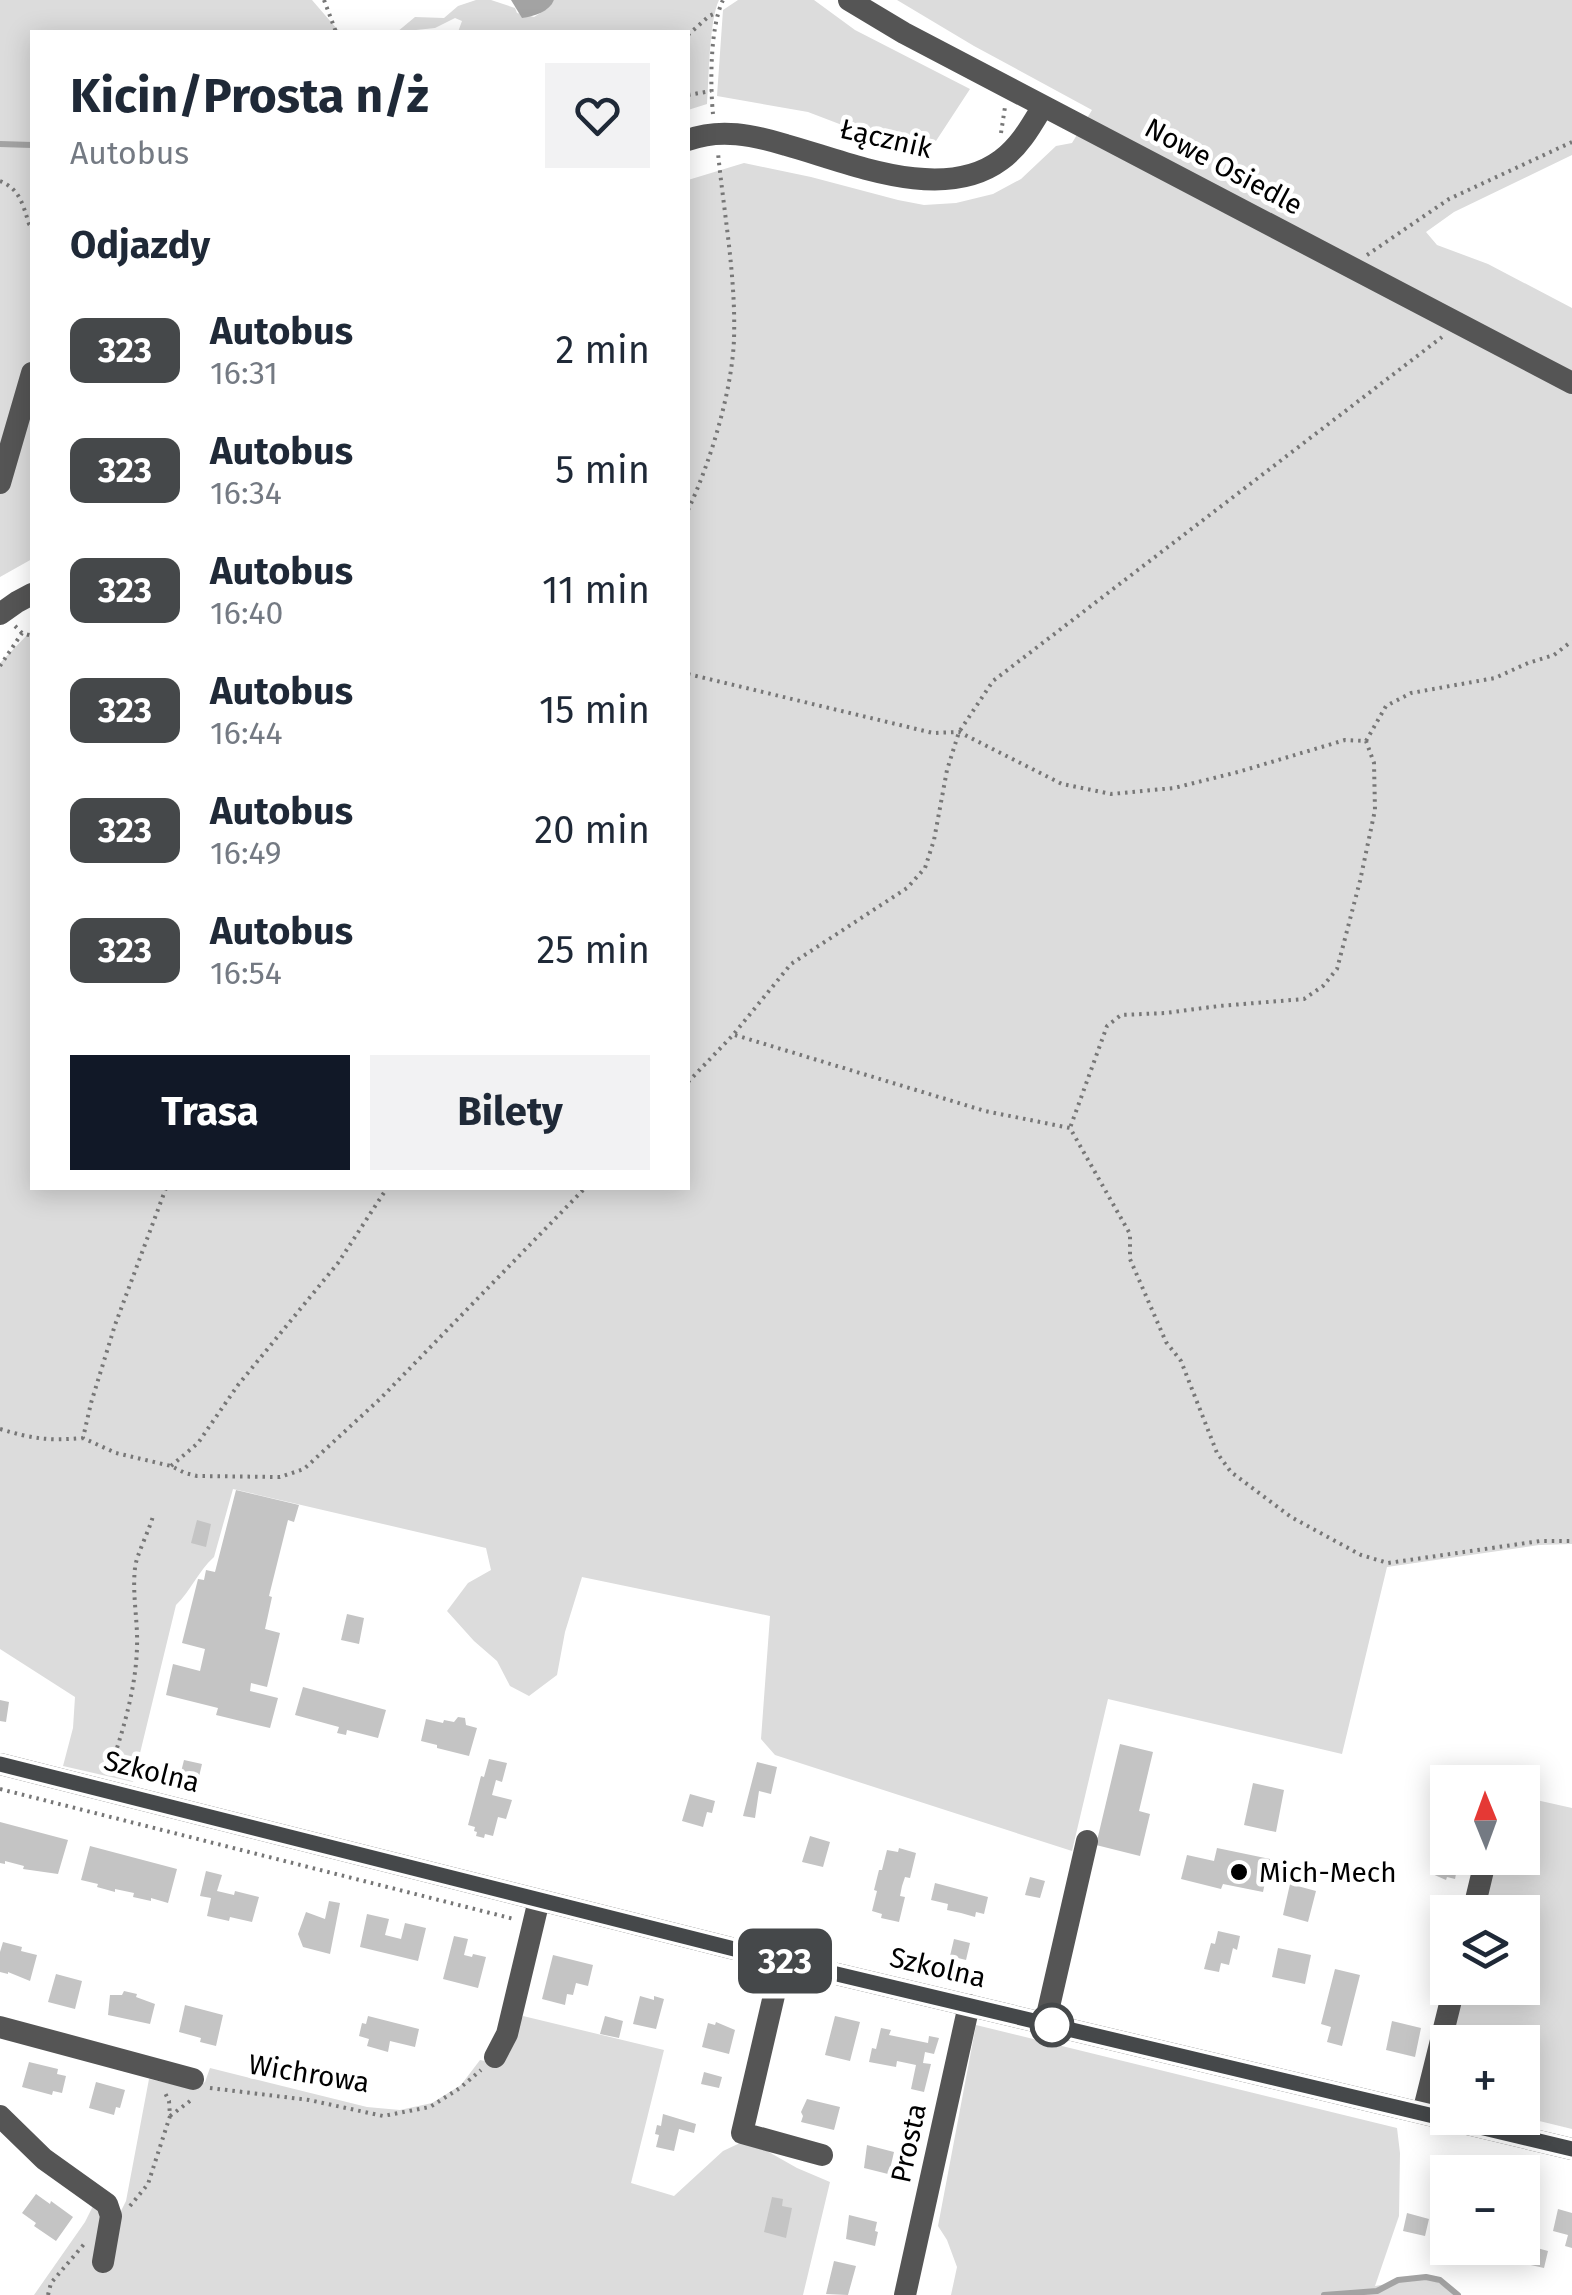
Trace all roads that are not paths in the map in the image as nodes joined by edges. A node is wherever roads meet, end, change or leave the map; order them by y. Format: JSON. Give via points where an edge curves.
{"nodes":[{"id":1,"x":849,"y":0,"type":"edge"},
{"id":2,"x":1044,"y":106,"type":"junction"},
{"id":3,"x":690,"y":139,"type":"edge"},
{"id":4,"x":30,"y":380,"type":"edge"},
{"id":5,"x":1572,"y":384,"type":"edge"},
{"id":6,"x":0,"y":484,"type":"edge"},
{"id":7,"x":30,"y":595,"type":"edge"},
{"id":8,"x":0,"y":614,"type":"edge"},
{"id":9,"x":0,"y":1764,"type":"edge"},
{"id":10,"x":1088,"y":1841,"type":"dead end"},
{"id":11,"x":539,"y":1900,"type":"junction"},
{"id":12,"x":782,"y":1961,"type":"junction"},
{"id":13,"x":969,"y":2005,"type":"junction"},
{"id":14,"x":1450,"y":2005,"type":"edge"},
{"id":15,"x":1045,"y":2024,"type":"junction"},
{"id":16,"x":0,"y":2026,"type":"edge"},
{"id":17,"x":495,"y":2057,"type":"road end"},
{"id":18,"x":195,"y":2088,"type":"road end"},
{"id":19,"x":1423,"y":2113,"type":"junction"},
{"id":20,"x":0,"y":2116,"type":"edge"},
{"id":21,"x":1572,"y":2149,"type":"edge"},
{"id":22,"x":822,"y":2155,"type":"dead end"},
{"id":23,"x":103,"y":2262,"type":"dead end"},
{"id":24,"x":905,"y":2295,"type":"edge"}],
"edges":[{"from":1,"to":2,"type":"street","name":"Nowe Osiedle"},
{"from":2,"to":3,"type":"street","name":"Łącznik","via":[[998,163],[938,181],[731,133]]},
{"from":2,"to":5,"type":"street","name":"Nowe Osiedle"},
{"from":4,"to":6,"type":"street"},
{"from":7,"to":8,"type":"street"},
{"from":9,"to":11,"type":"street","name":"Szkolna"},
{"from":10,"to":15,"type":"street"},
{"from":11,"to":12,"type":"street","name":"Szkolna"},
{"from":11,"to":17,"type":"street"},
{"from":12,"to":13,"type":"street","name":"Szkolna"},
{"from":12,"to":22,"type":"street","via":[[742,2133]]},
{"from":13,"to":15,"type":"street","name":"Szkolna"},
{"from":13,"to":24,"type":"street","name":"Prosta"},
{"from":14,"to":19,"type":"street"},
{"from":15,"to":19,"type":"street","name":"Szkolna"},
{"from":16,"to":18,"type":"street","via":[[157,2069]]},
{"from":19,"to":21,"type":"street","name":"Szkolna"},
{"from":20,"to":23,"type":"street","via":[[44,2160],[107,2204]]}]}
